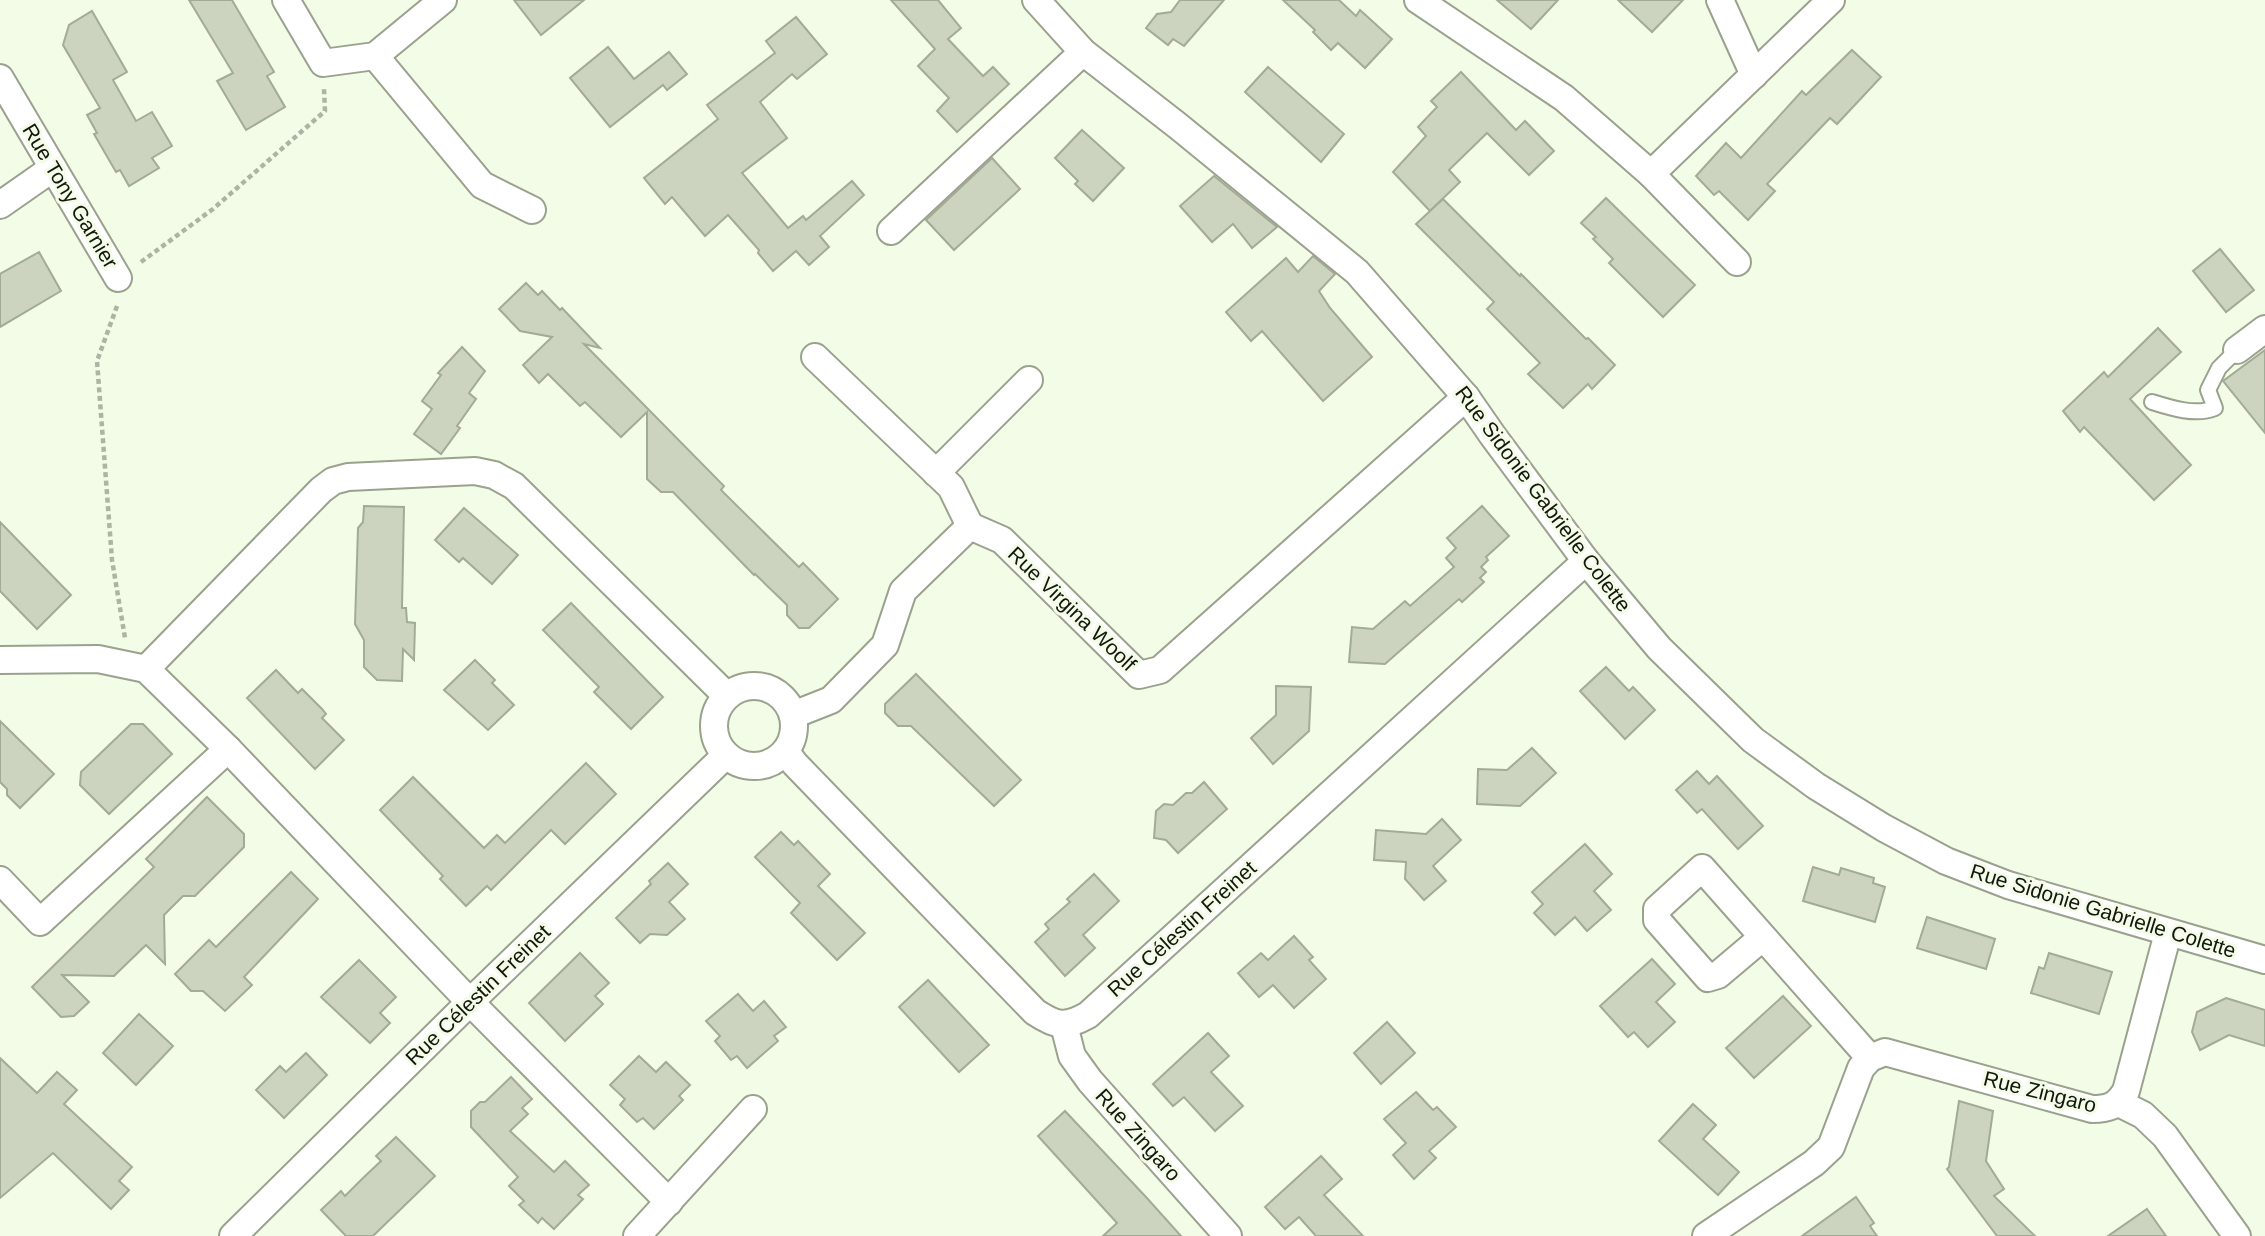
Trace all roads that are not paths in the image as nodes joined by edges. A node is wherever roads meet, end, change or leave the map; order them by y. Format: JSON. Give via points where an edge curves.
{"nodes":[{"id":1,"x":286,"y":0,"type":"edge"},
{"id":2,"x":443,"y":0,"type":"edge"},
{"id":3,"x":1036,"y":0,"type":"edge"},
{"id":4,"x":1418,"y":0,"type":"edge"},
{"id":5,"x":1720,"y":0,"type":"edge"},
{"id":6,"x":1831,"y":0,"type":"edge"},
{"id":7,"x":1083,"y":52,"type":"junction"},
{"id":8,"x":375,"y":56,"type":"junction"},
{"id":9,"x":1754,"y":75,"type":"junction"},
{"id":10,"x":0,"y":78,"type":"edge"},
{"id":11,"x":53,"y":168,"type":"junction"},
{"id":12,"x":1651,"y":174,"type":"junction"},
{"id":13,"x":0,"y":205,"type":"edge"},
{"id":14,"x":532,"y":210,"type":"dead end"},
{"id":15,"x":891,"y":231,"type":"dead end"},
{"id":16,"x":1737,"y":262,"type":"dead end"},
{"id":17,"x":126,"y":282,"type":"road end"},
{"id":18,"x":2265,"y":329,"type":"edge"},
{"id":19,"x":2238,"y":348,"type":"joint"},
{"id":20,"x":815,"y":357,"type":"dead end"},
{"id":21,"x":1029,"y":380,"type":"dead end"},
{"id":22,"x":1466,"y":397,"type":"junction"},
{"id":23,"x":2152,"y":402,"type":"dead end"},
{"id":24,"x":936,"y":473,"type":"junction"},
{"id":25,"x":970,"y":526,"type":"junction"},
{"id":26,"x":1586,"y":561,"type":"junction"},
{"id":27,"x":0,"y":660,"type":"edge"},
{"id":28,"x":138,"y":667,"type":"junction"},
{"id":29,"x":727,"y":696,"type":"junction"},
{"id":30,"x":793,"y":715,"type":"junction"},
{"id":31,"x":228,"y":749,"type":"junction"},
{"id":32,"x":786,"y":752,"type":"junction"},
{"id":33,"x":726,"y":755,"type":"junction"},
{"id":34,"x":0,"y":880,"type":"edge"},
{"id":35,"x":2168,"y":933,"type":"junction"},
{"id":36,"x":1763,"y":937,"type":"dead end"},
{"id":37,"x":2265,"y":960,"type":"edge"},
{"id":38,"x":470,"y":1002,"type":"junction"},
{"id":39,"x":1064,"y":1025,"type":"junction"},
{"id":40,"x":1870,"y":1058,"type":"junction"},
{"id":41,"x":2119,"y":1103,"type":"junction"},
{"id":42,"x":753,"y":1110,"type":"dead end"},
{"id":43,"x":668,"y":1202,"type":"junction"},
{"id":44,"x":233,"y":1236,"type":"edge"},
{"id":45,"x":637,"y":1236,"type":"edge"},
{"id":46,"x":1228,"y":1236,"type":"edge"},
{"id":47,"x":1706,"y":1236,"type":"edge"},
{"id":48,"x":2238,"y":1236,"type":"edge"}],
"edges":[{"from":1,"to":8,"type":"street","via":[[323,63]]},
{"from":2,"to":8,"type":"street"},
{"from":3,"to":7,"type":"street","name":"Rue Sidonie Gabrielle Colette"},
{"from":4,"to":12,"type":"street","via":[[1564,98]]},
{"from":5,"to":9,"type":"street"},
{"from":6,"to":9,"type":"street"},
{"from":7,"to":15,"type":"street"},
{"from":7,"to":22,"type":"street","name":"Rue Sidonie Gabrielle Colette","via":[[1357,272]]},
{"from":8,"to":14,"type":"street","via":[[482,185]]},
{"from":9,"to":12,"type":"street"},
{"from":10,"to":11,"type":"street","name":"Rue Tony Garnier"},
{"from":11,"to":13,"type":"street"},
{"from":11,"to":17,"type":"street","name":"Rue Tony Garnier"},
{"from":12,"to":16,"type":"street"},
{"from":18,"to":19,"type":"street"},
{"from":19,"to":23,"type":"lane","via":[[2219,368],[2208,390],[2215,408],[2205,412]]},
{"from":20,"to":24,"type":"street"},
{"from":21,"to":24,"type":"street"},
{"from":22,"to":25,"type":"street","name":"Rue Virgina Woolf","via":[[1160,670],[1139,675],[1002,540]]},
{"from":22,"to":26,"type":"street","name":"Rue Sidonie Gabrielle Colette"},
{"from":24,"to":25,"type":"street","via":[[951,487]]},
{"from":25,"to":30,"type":"street","via":[[903,592],[885,645],[831,700]]},
{"from":26,"to":35,"type":"street","name":"Rue Sidonie Gabrielle Colette","via":[[1680,671],[1754,740],[1816,786],[1946,862]]},
{"from":26,"to":39,"type":"street","name":"Rue Célestin Freinet","via":[[1087,1015]]},
{"from":27,"to":28,"type":"street","via":[[98,659]]},
{"from":28,"to":29,"type":"street","via":[[333,481],[475,471],[514,486]]},
{"from":28,"to":31,"type":"street"},
{"from":29,"to":30,"type":"street","via":[[738,688],[766,687],[788,703]]},
{"from":29,"to":33,"type":"street","via":[[717,709],[714,725],[716,741]]},
{"from":30,"to":32,"type":"street","via":[[795,728]]},
{"from":31,"to":34,"type":"street","via":[[40,922]]},
{"from":31,"to":38,"type":"street"},
{"from":32,"to":33,"type":"street","via":[[763,766],[737,763]]},
{"from":32,"to":39,"type":"street","via":[[1035,1012]]},
{"from":33,"to":38,"type":"street","name":"Rue Célestin Freinet"},
{"from":35,"to":37,"type":"street","name":"Rue Sidonie Gabrielle Colette"},
{"from":35,"to":41,"type":"street","name":"Rue Zingaro"},
{"from":36,"to":40,"type":"street"},
{"from":38,"to":43,"type":"street"},
{"from":38,"to":44,"type":"street","name":"Rue Célestin Freinet"},
{"from":39,"to":46,"type":"street","name":"Rue Zingaro","via":[[1072,1055],[1090,1081]]},
{"from":40,"to":41,"type":"street","name":"Rue Zingaro","via":[[1885,1052],[2092,1109]]},
{"from":40,"to":47,"type":"street","via":[[1861,1068],[1831,1147]]},
{"from":41,"to":48,"type":"street","via":[[2143,1115],[2165,1136]]},
{"from":42,"to":43,"type":"street"},
{"from":43,"to":45,"type":"street"}]}
